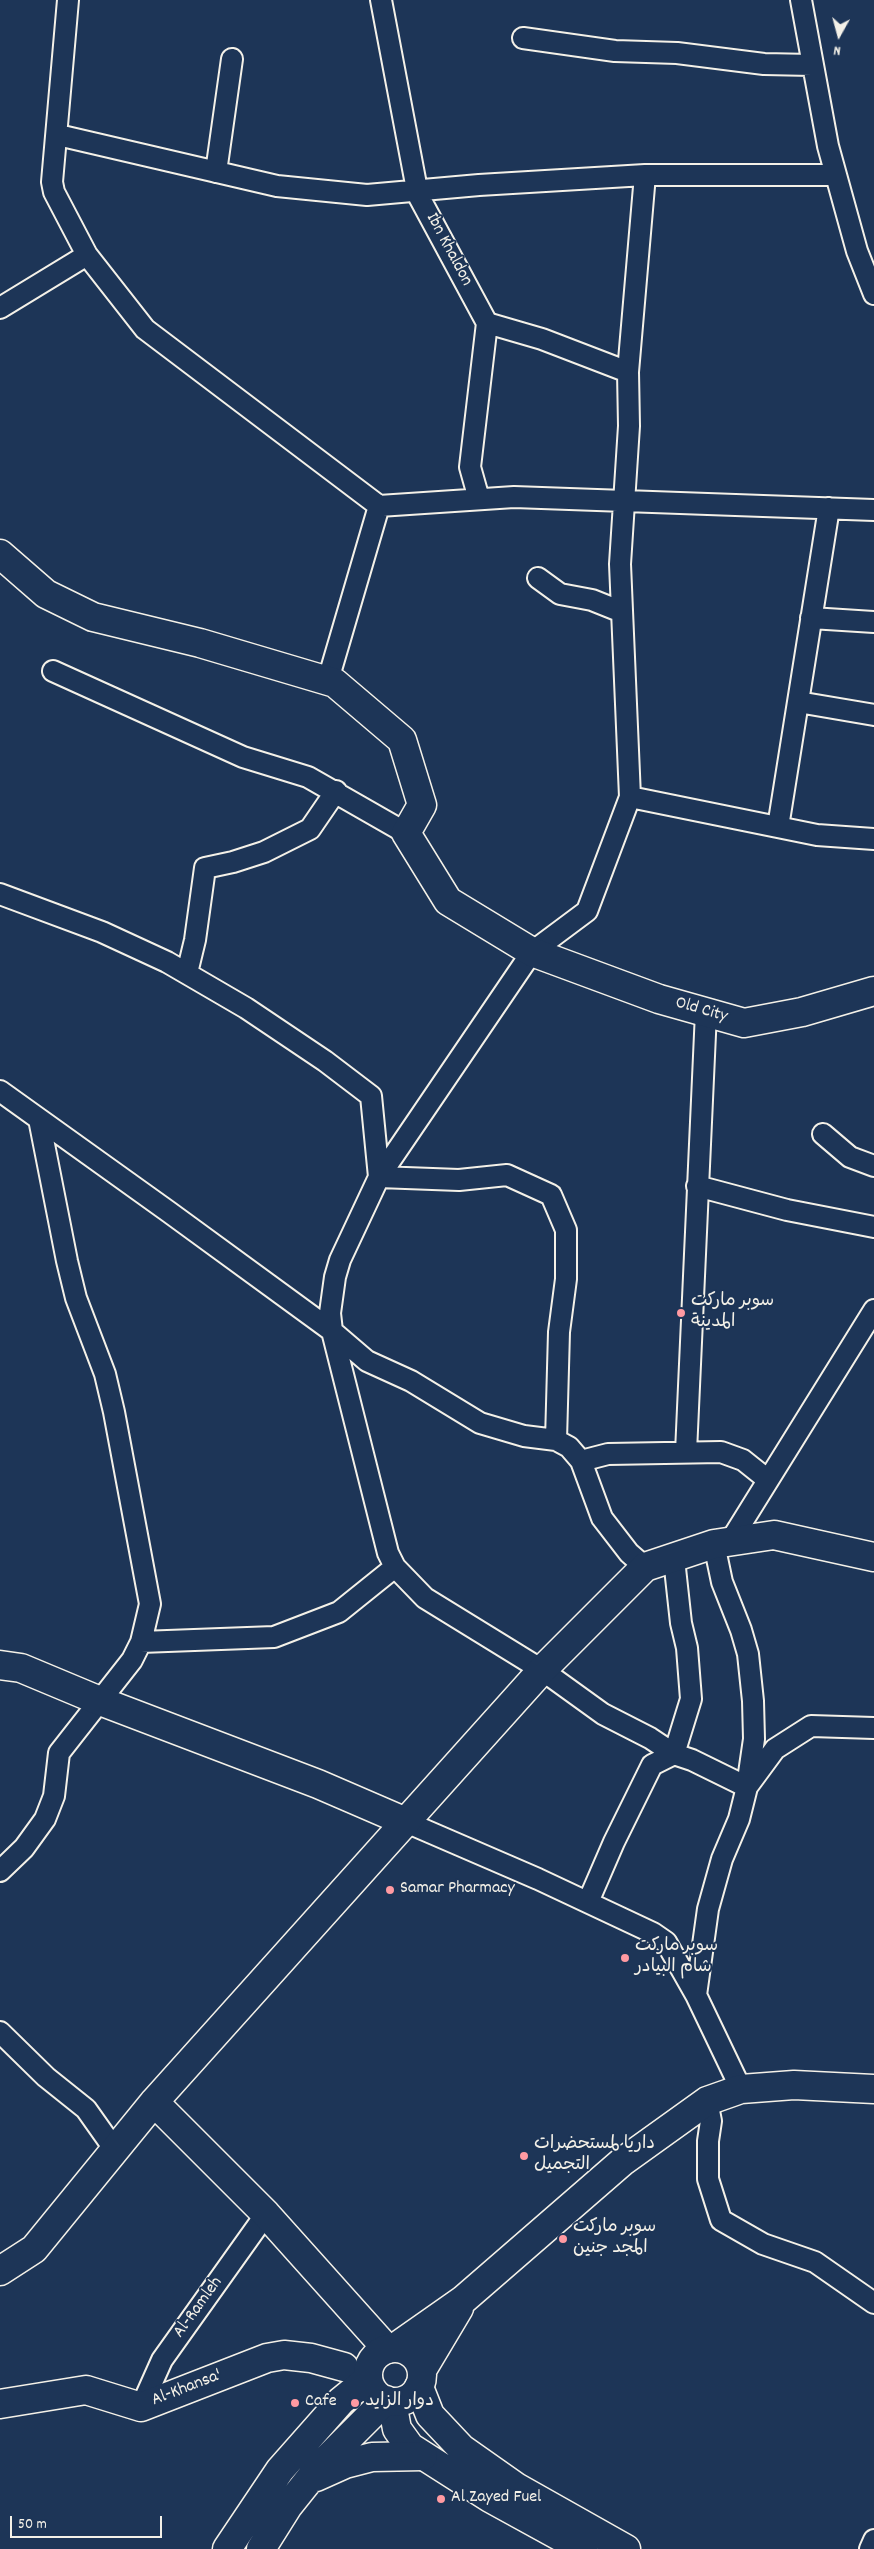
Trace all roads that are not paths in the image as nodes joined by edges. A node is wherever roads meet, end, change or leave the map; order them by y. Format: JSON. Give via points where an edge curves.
{"nodes":[{"id":1,"x":68,"y":0,"type":"edge"},
{"id":2,"x":381,"y":0,"type":"edge"},
{"id":3,"x":801,"y":0,"type":"edge"},
{"id":4,"x":523,"y":38,"type":"dead end"},
{"id":5,"x":232,"y":59,"type":"dead end"},
{"id":6,"x":812,"y":65,"type":"junction"},
{"id":7,"x":58,"y":135,"type":"junction"},
{"id":8,"x":216,"y":172,"type":"junction"},
{"id":9,"x":645,"y":175,"type":"junction"},
{"id":10,"x":836,"y":175,"type":"junction"},
{"id":11,"x":418,"y":190,"type":"junction"},
{"id":12,"x":86,"y":255,"type":"junction"},
{"id":13,"x":874,"y":294,"type":"edge"},
{"id":14,"x":0,"y":308,"type":"edge"},
{"id":15,"x":488,"y":323,"type":"junction"},
{"id":16,"x":628,"y":372,"type":"junction"},
{"id":17,"x":479,"y":499,"type":"junction"},
{"id":18,"x":624,"y":500,"type":"junction"},
{"id":19,"x":379,"y":506,"type":"junction"},
{"id":20,"x":829,"y":508,"type":"junction"},
{"id":21,"x":874,"y":510,"type":"edge"},
{"id":22,"x":0,"y":554,"type":"edge"},
{"id":23,"x":538,"y":578,"type":"dead end"},
{"id":24,"x":622,"y":612,"type":"junction"},
{"id":25,"x":812,"y":618,"type":"junction"},
{"id":26,"x":874,"y":622,"type":"edge"},
{"id":27,"x":53,"y":671,"type":"dead end"},
{"id":28,"x":328,"y":680,"type":"junction"},
{"id":29,"x":798,"y":702,"type":"junction"},
{"id":30,"x":874,"y":715,"type":"edge"},
{"id":31,"x":336,"y":791,"type":"junction"},
{"id":32,"x":630,"y":797,"type":"junction"},
{"id":33,"x":778,"y":827,"type":"junction"},
{"id":34,"x":406,"y":833,"type":"junction"},
{"id":35,"x":874,"y":839,"type":"edge"},
{"id":36,"x":0,"y":894,"type":"edge"},
{"id":37,"x":532,"y":952,"type":"junction"},
{"id":38,"x":187,"y":973,"type":"junction"},
{"id":39,"x":874,"y":991,"type":"edge"},
{"id":40,"x":706,"y":1012,"type":"junction"},
{"id":41,"x":0,"y":1091,"type":"edge"},
{"id":42,"x":39,"y":1119,"type":"junction"},
{"id":43,"x":823,"y":1134,"type":"dead end"},
{"id":44,"x":874,"y":1166,"type":"edge"},
{"id":45,"x":379,"y":1177,"type":"junction"},
{"id":46,"x":697,"y":1186,"type":"junction"},
{"id":47,"x":874,"y":1227,"type":"edge"},
{"id":48,"x":874,"y":1310,"type":"edge"},
{"id":49,"x":332,"y":1331,"type":"junction"},
{"id":50,"x":556,"y":1440,"type":"junction"},
{"id":51,"x":686,"y":1452,"type":"junction"},
{"id":52,"x":581,"y":1461,"type":"junction"},
{"id":53,"x":768,"y":1480,"type":"junction"},
{"id":54,"x":723,"y":1542,"type":"junction"},
{"id":55,"x":874,"y":1557,"type":"edge"},
{"id":56,"x":674,"y":1559,"type":"junction"},
{"id":57,"x":395,"y":1567,"type":"junction"},
{"id":58,"x":645,"y":1567,"type":"junction"},
{"id":59,"x":141,"y":1642,"type":"junction"},
{"id":60,"x":0,"y":1666,"type":"edge"},
{"id":61,"x":542,"y":1670,"type":"junction"},
{"id":62,"x":100,"y":1701,"type":"junction"},
{"id":63,"x":874,"y":1728,"type":"edge"},
{"id":64,"x":674,"y":1754,"type":"junction"},
{"id":65,"x":747,"y":1787,"type":"junction"},
{"id":66,"x":406,"y":1822,"type":"junction"},
{"id":67,"x":0,"y":1871,"type":"edge"},
{"id":68,"x":588,"y":1902,"type":"junction"},
{"id":69,"x":696,"y":1995,"type":"junction"},
{"id":70,"x":0,"y":2032,"type":"edge"},
{"id":71,"x":741,"y":2089,"type":"junction"},
{"id":72,"x":874,"y":2089,"type":"edge"},
{"id":73,"x":708,"y":2100,"type":"junction"},
{"id":74,"x":154,"y":2102,"type":"junction"},
{"id":75,"x":115,"y":2150,"type":"junction"},
{"id":76,"x":266,"y":2214,"type":"junction"},
{"id":77,"x":0,"y":2271,"type":"edge"},
{"id":78,"x":463,"y":2300,"type":"junction"},
{"id":79,"x":874,"y":2303,"type":"edge"},
{"id":80,"x":392,"y":2348,"type":"junction"},
{"id":81,"x":356,"y":2373,"type":"junction"},
{"id":82,"x":421,"y":2378,"type":"junction"},
{"id":83,"x":389,"y":2401,"type":"junction"},
{"id":84,"x":0,"y":2404,"type":"edge"},
{"id":85,"x":141,"y":2407,"type":"junction"},
{"id":86,"x":423,"y":2456,"type":"junction"},
{"id":87,"x":308,"y":2481,"type":"junction"},
{"id":88,"x":874,"y":2540,"type":"edge"},
{"id":89,"x":227,"y":2549,"type":"edge"},
{"id":90,"x":261,"y":2549,"type":"edge"},
{"id":91,"x":583,"y":2549,"type":"edge"},
{"id":92,"x":626,"y":2549,"type":"edge"},
{"id":93,"x":870,"y":2549,"type":"edge"}],
"edges":[{"from":1,"to":7,"type":"street","via":[[59,81]]},
{"from":2,"to":11,"type":"street","name":"Ibn Khaldon"},
{"from":3,"to":6,"type":"street"},
{"from":4,"to":6,"type":"street","via":[[615,51]]},
{"from":5,"to":8,"type":"street"},
{"from":6,"to":10,"type":"street"},
{"from":7,"to":8,"type":"street"},
{"from":7,"to":12,"type":"street","via":[[52,182],[54,192]]},
{"from":8,"to":11,"type":"street","via":[[277,186],[367,195]]},
{"from":9,"to":10,"type":"street"},
{"from":9,"to":11,"type":"street"},
{"from":9,"to":16,"type":"street"},
{"from":10,"to":13,"type":"street","via":[[857,251]]},
{"from":11,"to":15,"type":"street","name":"Ibn Khaldon"},
{"from":12,"to":14,"type":"street"},
{"from":12,"to":19,"type":"street","via":[[145,329]]},
{"from":15,"to":16,"type":"street"},
{"from":15,"to":17,"type":"street","via":[[470,467]]},
{"from":16,"to":18,"type":"street"},
{"from":17,"to":18,"type":"street"},
{"from":17,"to":19,"type":"street"},
{"from":18,"to":20,"type":"street"},
{"from":18,"to":24,"type":"street","via":[[620,564]]},
{"from":19,"to":28,"type":"street"},
{"from":20,"to":21,"type":"street"},
{"from":20,"to":25,"type":"street"},
{"from":22,"to":28,"type":"street","via":[[46,594],[92,617],[200,642]]},
{"from":23,"to":24,"type":"street","via":[[560,594],[592,600]]},
{"from":24,"to":32,"type":"street"},
{"from":25,"to":26,"type":"street"},
{"from":25,"to":29,"type":"street"},
{"from":27,"to":31,"type":"street","via":[[235,753],[292,770]]},
{"from":28,"to":34,"type":"street","via":[[402,740],[422,805]]},
{"from":29,"to":30,"type":"street"},
{"from":29,"to":33,"type":"street"},
{"from":31,"to":34,"type":"street"},
{"from":31,"to":38,"type":"street","via":[[310,829],[264,852],[205,868]]},
{"from":32,"to":33,"type":"street"},
{"from":32,"to":37,"type":"street","via":[[587,911]]},
{"from":33,"to":35,"type":"street"},
{"from":34,"to":37,"type":"street","name":"Old City","via":[[448,901]]},
{"from":36,"to":38,"type":"street","via":[[102,932]]},
{"from":37,"to":40,"type":"street","name":"Old City","via":[[659,999]]},
{"from":37,"to":45,"type":"street"},
{"from":38,"to":45,"type":"street","via":[[259,1016],[371,1096]]},
{"from":39,"to":40,"type":"street","name":"Old City","via":[[749,1023]]},
{"from":40,"to":46,"type":"street"},
{"from":41,"to":42,"type":"street"},
{"from":42,"to":49,"type":"street"},
{"from":42,"to":59,"type":"street","via":[[76,1298],[105,1374],[122,1450],[150,1604]]},
{"from":43,"to":44,"type":"street","via":[[850,1157]]},
{"from":45,"to":49,"type":"street","via":[[340,1260],[330,1313]]},
{"from":45,"to":50,"type":"street","via":[[459,1180],[507,1175],[552,1195],[566,1230],[566,1279],[558,1332]]},
{"from":46,"to":47,"type":"street","via":[[787,1210]]},
{"from":46,"to":51,"type":"street"},
{"from":48,"to":53,"type":"street"},
{"from":49,"to":50,"type":"street","via":[[368,1361],[411,1381],[480,1422],[524,1436]]},
{"from":49,"to":57,"type":"street","via":[[384,1543]]},
{"from":50,"to":52,"type":"street","via":[[575,1451]]},
{"from":51,"to":52,"type":"street","via":[[608,1454]]},
{"from":51,"to":53,"type":"street","via":[[735,1456]]},
{"from":52,"to":58,"type":"street","via":[[602,1518],[629,1553]]},
{"from":53,"to":54,"type":"street"},
{"from":54,"to":55,"type":"street","via":[[774,1535]]},
{"from":54,"to":56,"type":"street"},
{"from":54,"to":65,"type":"street","via":[[722,1582],[741,1630],[750,1669],[754,1739]]},
{"from":56,"to":58,"type":"street"},
{"from":56,"to":64,"type":"street","via":[[691,1699]]},
{"from":57,"to":59,"type":"street","via":[[339,1612],[274,1637]]},
{"from":57,"to":61,"type":"street","via":[[425,1598]]},
{"from":58,"to":61,"type":"street"},
{"from":59,"to":62,"type":"street","via":[[122,1676]]},
{"from":60,"to":62,"type":"street","via":[[21,1668]]},
{"from":61,"to":64,"type":"street","via":[[602,1714]]},
{"from":61,"to":66,"type":"street"},
{"from":62,"to":66,"type":"street","via":[[318,1784]]},
{"from":62,"to":67,"type":"street","via":[[59,1753],[54,1796],[40,1826],[24,1848]]},
{"from":63,"to":65,"type":"street","via":[[811,1726],[775,1749]]},
{"from":64,"to":65,"type":"street"},
{"from":64,"to":68,"type":"street","via":[[652,1765]]},
{"from":65,"to":69,"type":"street","via":[[710,1899]]},
{"from":66,"to":68,"type":"street"},
{"from":66,"to":74,"type":"street"},
{"from":68,"to":69,"type":"street","via":[[654,1933],[666,1942]]},
{"from":69,"to":71,"type":"street"},
{"from":70,"to":75,"type":"street","via":[[46,2077],[86,2109]]},
{"from":71,"to":72,"type":"street","via":[[794,2085]]},
{"from":71,"to":73,"type":"street"},
{"from":73,"to":78,"type":"street","via":[[622,2162]]},
{"from":73,"to":79,"type":"street","via":[[711,2121],[708,2179],[721,2220],[763,2244],[815,2262]]},
{"from":74,"to":75,"type":"street"},
{"from":74,"to":76,"type":"street"},
{"from":75,"to":77,"type":"street","via":[[34,2249]]},
{"from":76,"to":80,"type":"street"},
{"from":76,"to":85,"type":"street","name":"Al-Ramleh","via":[[162,2360]]},
{"from":78,"to":80,"type":"street"},
{"from":78,"to":82,"type":"street"},
{"from":80,"to":81,"type":"street"},
{"from":80,"to":82,"type":"street","via":[[413,2354]]},
{"from":81,"to":83,"type":"street","via":[[374,2393]]},
{"from":81,"to":85,"type":"street","name":"Al-Khansa'","via":[[311,2358],[267,2358]]},
{"from":81,"to":89,"type":"street","via":[[341,2401],[280,2470]]},
{"from":82,"to":83,"type":"street","via":[[407,2400]]},
{"from":82,"to":92,"type":"street","via":[[430,2415],[462,2449],[516,2487]]},
{"from":83,"to":86,"type":"street","via":[[397,2429],[410,2448]]},
{"from":83,"to":87,"type":"street"},
{"from":84,"to":85,"type":"street","name":"Al-Khansa'","via":[[86,2390]]},
{"from":86,"to":87,"type":"street","via":[[372,2457],[345,2464]]},
{"from":86,"to":91,"type":"street","via":[[490,2498]]},
{"from":87,"to":90,"type":"street"},
{"from":88,"to":93,"type":"street"}]}
